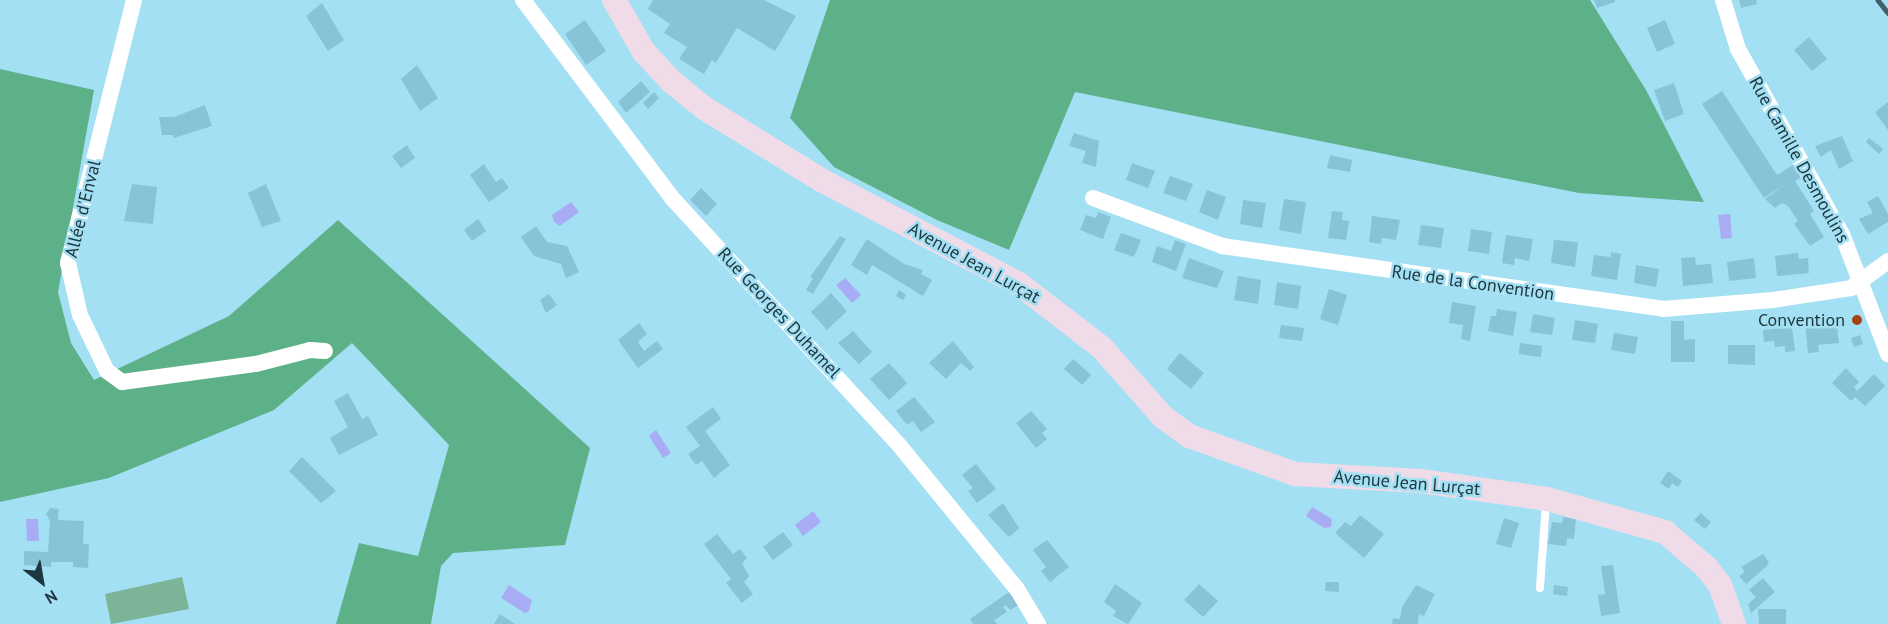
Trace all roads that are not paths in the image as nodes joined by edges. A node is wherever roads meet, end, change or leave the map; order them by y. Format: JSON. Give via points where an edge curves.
{"nodes":[{"id":1,"x":134,"y":0,"type":"edge"},
{"id":2,"x":523,"y":0,"type":"edge"},
{"id":3,"x":614,"y":0,"type":"edge"},
{"id":4,"x":1722,"y":0,"type":"edge"},
{"id":5,"x":1093,"y":198,"type":"dead end"},
{"id":6,"x":1888,"y":261,"type":"edge"},
{"id":7,"x":1858,"y":282,"type":"junction"},
{"id":8,"x":325,"y":351,"type":"dead end"},
{"id":9,"x":1888,"y":354,"type":"edge"},
{"id":10,"x":1547,"y":499,"type":"junction"},
{"id":11,"x":1540,"y":588,"type":"dead end"},
{"id":12,"x":1038,"y":624,"type":"edge"},
{"id":13,"x":1734,"y":624,"type":"edge"}],
"edges":[{"from":1,"to":8,"type":"street","name":"Allée d'Enval","via":[[68,263],[80,315],[107,371],[122,382],[256,364],[310,350]]},
{"from":2,"to":12,"type":"street","name":"Rue Georges Duhamel","via":[[672,198],[892,437],[1017,589]]},
{"from":3,"to":10,"type":"main road","name":"Avenue Jean Lurçat","via":[[645,52],[671,81],[704,108],[812,175],[1019,284],[1102,348],[1163,417],[1189,436],[1295,474],[1421,481]]},
{"from":4,"to":7,"type":"street","name":"Rue Camille Desmoulins","via":[[1738,49],[1842,234]]},
{"from":5,"to":7,"type":"street","name":"Rue de la Convention","via":[[1222,246],[1663,309],[1773,300],[1851,288]]},
{"from":6,"to":7,"type":"street","name":"Rue de la Convention"},
{"from":7,"to":9,"type":"street","name":"Rue Camille Desmoulins"},
{"from":10,"to":11,"type":"lane"},
{"from":10,"to":13,"type":"main road","name":"Avenue Jean Lurçat","via":[[1665,532],[1706,567],[1720,585]]}]}
